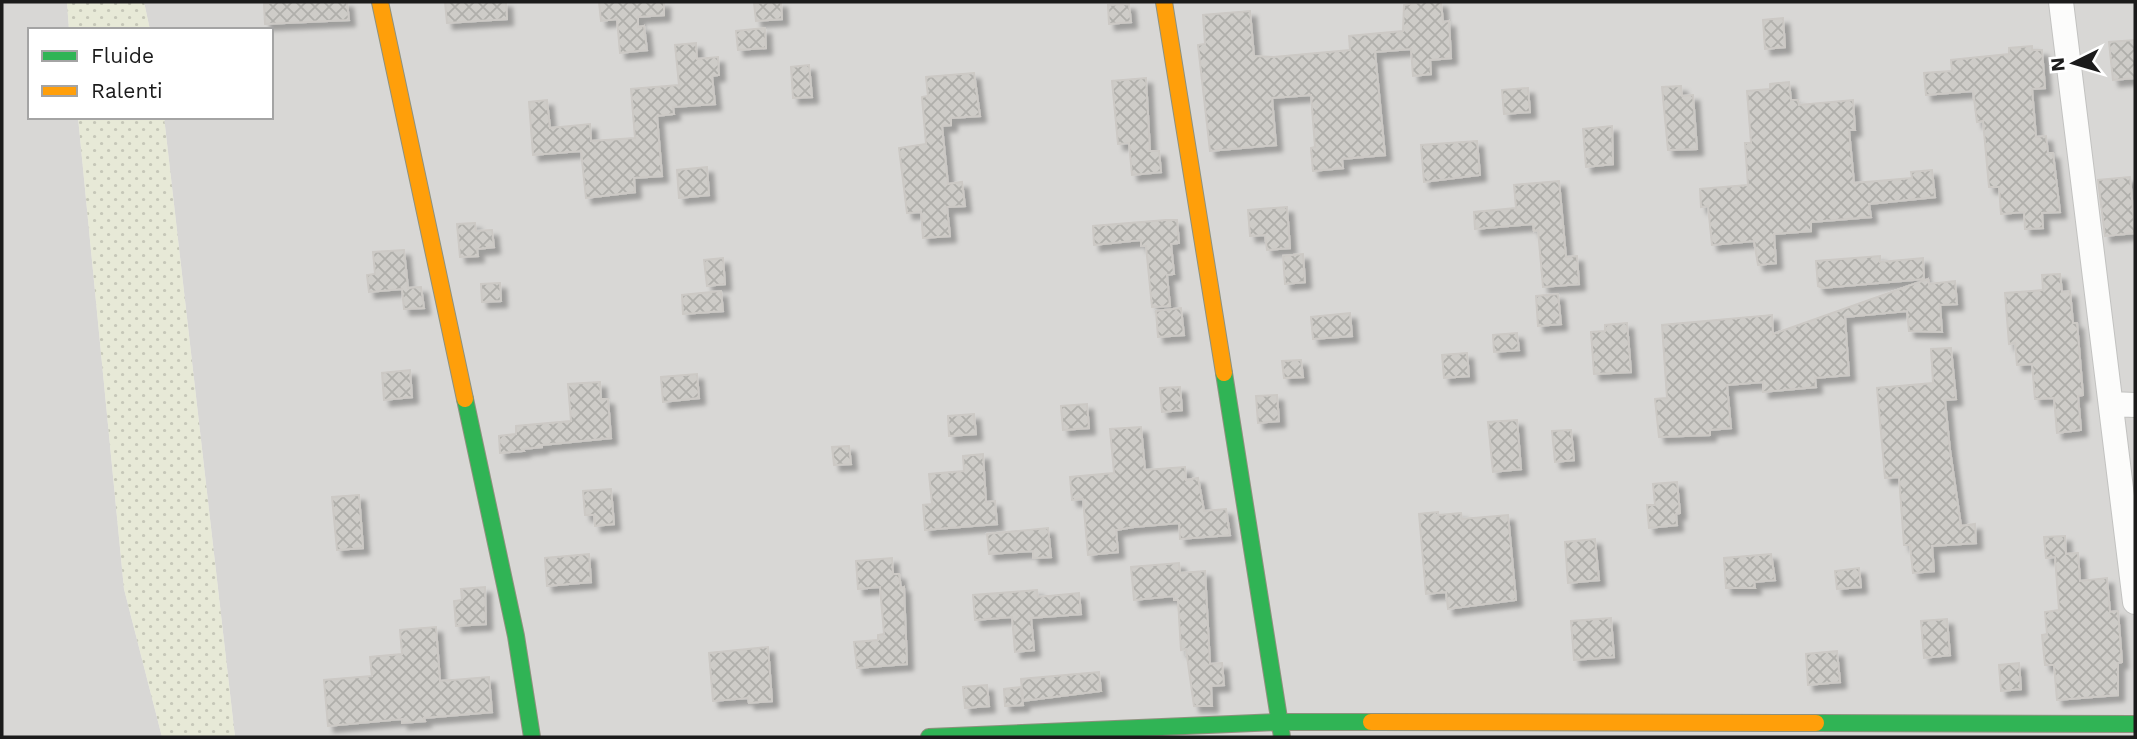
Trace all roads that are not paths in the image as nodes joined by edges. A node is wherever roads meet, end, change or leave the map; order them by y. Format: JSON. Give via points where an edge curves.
{"nodes":[{"id":1,"x":380,"y":2,"type":"edge"},
{"id":2,"x":1164,"y":2,"type":"edge"},
{"id":3,"x":2061,"y":2,"type":"edge"},
{"id":4,"x":2123,"y":404,"type":"edge"},
{"id":5,"x":2135,"y":601,"type":"edge"},
{"id":6,"x":2135,"y":724,"type":"edge"},
{"id":7,"x":1281,"y":729,"type":"edge"},
{"id":8,"x":532,"y":737,"type":"edge"},
{"id":9,"x":929,"y":737,"type":"edge"}],
"edges":[{"from":1,"to":8,"type":"street","via":[[516,636]]},
{"from":2,"to":7,"type":"street"},
{"from":3,"to":4,"type":"street"},
{"from":4,"to":5,"type":"street"},
{"from":6,"to":7,"type":"street"},
{"from":7,"to":9,"type":"street"}]}
